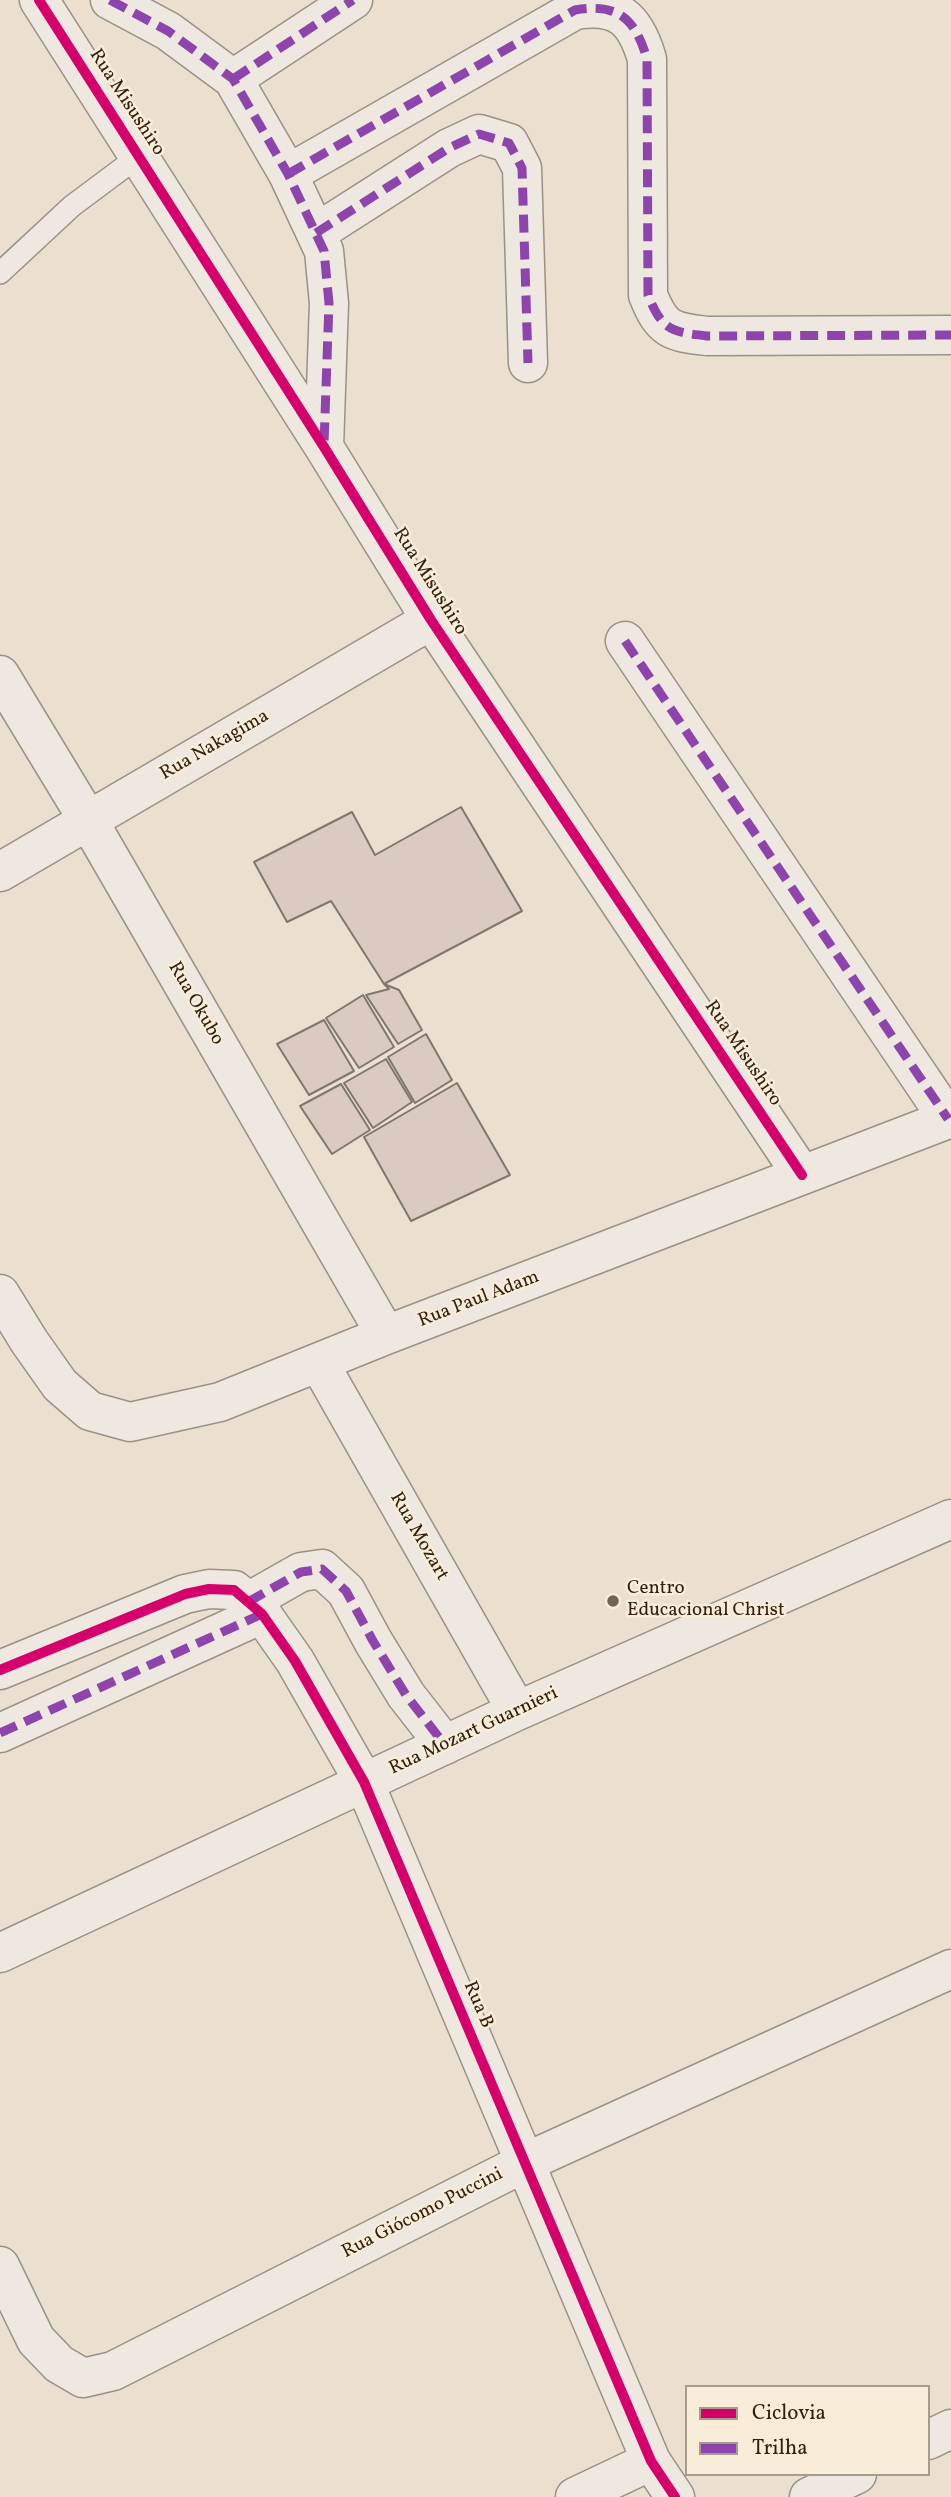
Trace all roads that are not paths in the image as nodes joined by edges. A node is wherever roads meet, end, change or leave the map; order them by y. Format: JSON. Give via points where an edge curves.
{"nodes":[{"id":1,"x":39,"y":0,"type":"edge"},
{"id":2,"x":110,"y":0,"type":"edge"},
{"id":3,"x":354,"y":0,"type":"edge"},
{"id":4,"x":233,"y":79,"type":"junction"},
{"id":5,"x":139,"y":156,"type":"junction"},
{"id":6,"x":288,"y":174,"type":"junction"},
{"id":7,"x":316,"y":233,"type":"junction"},
{"id":8,"x":0,"y":273,"type":"edge"},
{"id":9,"x":951,"y":334,"type":"edge"},
{"id":10,"x":527,"y":363,"type":"dead end"},
{"id":11,"x":324,"y":447,"type":"junction"},
{"id":12,"x":431,"y":620,"type":"junction"},
{"id":13,"x":625,"y":641,"type":"dead end"},
{"id":14,"x":0,"y":675,"type":"edge"},
{"id":15,"x":88,"y":820,"type":"junction"},
{"id":16,"x":0,"y":872,"type":"edge"},
{"id":17,"x":950,"y":1119,"type":"edge"},
{"id":18,"x":802,"y":1175,"type":"junction"},
{"id":19,"x":0,"y":1294,"type":"edge"},
{"id":20,"x":386,"y":1335,"type":"junction"},
{"id":21,"x":319,"y":1363,"type":"junction"},
{"id":22,"x":951,"y":1519,"type":"edge"},
{"id":23,"x":255,"y":1608,"type":"junction"},
{"id":24,"x":0,"y":1670,"type":"edge"},
{"id":25,"x":517,"y":1712,"type":"junction"},
{"id":26,"x":0,"y":1733,"type":"edge"},
{"id":27,"x":445,"y":1745,"type":"junction"},
{"id":28,"x":364,"y":1782,"type":"junction"},
{"id":29,"x":0,"y":1952,"type":"edge"},
{"id":30,"x":951,"y":1969,"type":"edge"},
{"id":31,"x":524,"y":2163,"type":"junction"},
{"id":32,"x":6,"y":2277,"type":"edge"},
{"id":33,"x":951,"y":2429,"type":"edge"},
{"id":34,"x":930,"y":2439,"type":"edge"},
{"id":35,"x":651,"y":2461,"type":"junction"},
{"id":36,"x":853,"y":2476,"type":"edge"},
{"id":37,"x":575,"y":2497,"type":"edge"},
{"id":38,"x":675,"y":2497,"type":"edge"},
{"id":39,"x":809,"y":2497,"type":"edge"}],
"edges":[{"from":1,"to":5,"type":"street","name":"Rua Misushiro"},
{"from":2,"to":4,"type":"street","via":[[168,31]]},
{"from":3,"to":4,"type":"street"},
{"from":4,"to":6,"type":"street"},
{"from":5,"to":8,"type":"lane","via":[[72,206]]},
{"from":5,"to":11,"type":"street","name":"Rua Misushiro"},
{"from":6,"to":7,"type":"street"},
{"from":6,"to":9,"type":"street","via":[[575,10],[615,10],[631,23],[647,59],[648,295],[657,316],[677,332],[707,336]]},
{"from":7,"to":10,"type":"street","via":[[449,148],[479,134],[509,143],[522,168]]},
{"from":7,"to":11,"type":"street","via":[[324,251],[329,303]]},
{"from":11,"to":12,"type":"street","name":"Rua Misushiro"},
{"from":12,"to":15,"type":"street","name":"Rua Nakagima"},
{"from":12,"to":18,"type":"street","name":"Rua Misushiro"},
{"from":13,"to":17,"type":"street"},
{"from":14,"to":15,"type":"street","name":"Rua Okubo"},
{"from":15,"to":16,"type":"street","name":"Rua Nakagima"},
{"from":15,"to":20,"type":"street","name":"Rua Okubo"},
{"from":17,"to":18,"type":"street","name":"Rua Paul Adam"},
{"from":18,"to":20,"type":"street","name":"Rua Paul Adam"},
{"from":19,"to":21,"type":"street","name":"Rua Paul Adam","via":[[60,1385],[90,1411],[130,1422],[220,1402]]},
{"from":20,"to":21,"type":"street","name":"Rua Paul Adam"},
{"from":21,"to":25,"type":"street","name":"Rua Mozart"},
{"from":22,"to":25,"type":"street","name":"Rua Mozart Guarnieri"},
{"from":23,"to":24,"type":"street","via":[[234,1590],[186,1594]]},
{"from":23,"to":26,"type":"street"},
{"from":23,"to":27,"type":"street","via":[[301,1572],[322,1569],[346,1591],[406,1695]]},
{"from":23,"to":28,"type":"street","name":"Rua B","via":[[295,1661]]},
{"from":25,"to":27,"type":"street","name":"Rua Mozart Guarnieri"},
{"from":27,"to":28,"type":"street","name":"Rua Mozart Guarnieri"},
{"from":28,"to":29,"type":"street","name":"Rua Mozart Guarnieri"},
{"from":28,"to":31,"type":"street","name":"Rua B"},
{"from":30,"to":31,"type":"street","name":"Rua Giócomo Puccini"},
{"from":31,"to":32,"type":"street","name":"Rua Giócomo Puccini","via":[[113,2371],[83,2378],[59,2364],[36,2340]]},
{"from":31,"to":35,"type":"street","name":"Rua B"},
{"from":33,"to":34,"type":"street"},
{"from":35,"to":37,"type":"street"},
{"from":35,"to":38,"type":"street","name":"Rua B"},
{"from":36,"to":39,"type":"street"}]}
